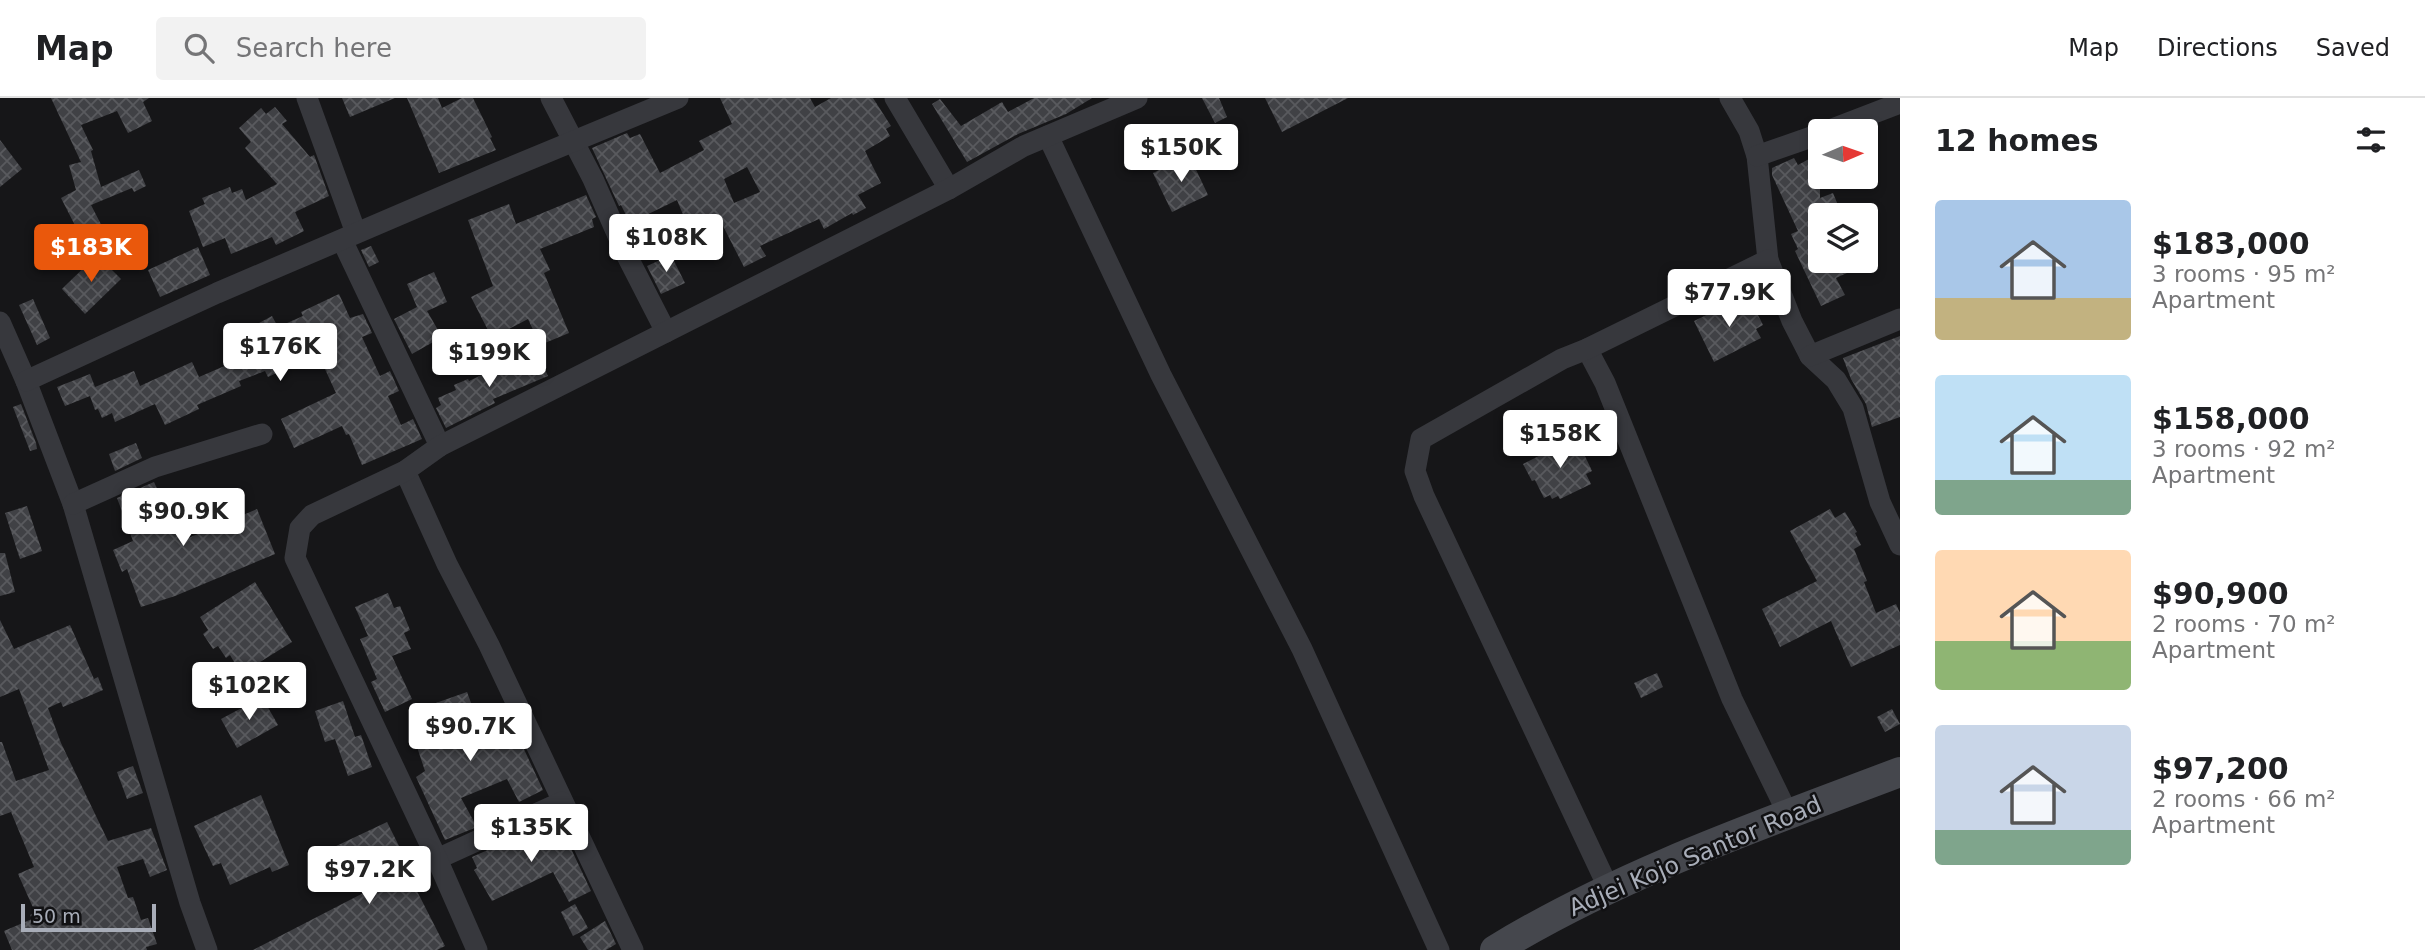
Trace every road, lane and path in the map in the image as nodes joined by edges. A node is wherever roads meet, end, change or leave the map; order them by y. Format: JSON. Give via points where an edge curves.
{"nodes":[{"id":1,"x":307,"y":98,"type":"edge"},
{"id":2,"x":551,"y":98,"type":"edge"},
{"id":3,"x":678,"y":98,"type":"edge"},
{"id":4,"x":895,"y":98,"type":"edge"},
{"id":5,"x":1138,"y":98,"type":"edge"},
{"id":6,"x":1730,"y":98,"type":"edge"},
{"id":7,"x":1900,"y":103,"type":"edge"},
{"id":8,"x":1858,"y":119,"type":"edge"},
{"id":9,"x":1048,"y":136,"type":"junction"},
{"id":10,"x":1808,"y":138,"type":"edge"},
{"id":11,"x":572,"y":141,"type":"junction"},
{"id":12,"x":1756,"y":156,"type":"junction"},
{"id":13,"x":949,"y":189,"type":"junction"},
{"id":14,"x":349,"y":237,"type":"junction"},
{"id":15,"x":1768,"y":260,"type":"junction"},
{"id":16,"x":1900,"y":318,"type":"edge"},
{"id":17,"x":0,"y":322,"type":"edge"},
{"id":18,"x":666,"y":332,"type":"junction"},
{"id":19,"x":1587,"y":349,"type":"junction"},
{"id":20,"x":1810,"y":356,"type":"junction"},
{"id":21,"x":26,"y":381,"type":"junction"},
{"id":22,"x":262,"y":434,"type":"dead end"},
{"id":23,"x":440,"y":446,"type":"junction"},
{"id":24,"x":405,"y":471,"type":"junction"},
{"id":25,"x":74,"y":504,"type":"junction"},
{"id":26,"x":1900,"y":543,"type":"edge"},
{"id":27,"x":1900,"y":772,"type":"edge"},
{"id":28,"x":562,"y":802,"type":"junction"},
{"id":29,"x":1788,"y":814,"type":"junction"},
{"id":30,"x":438,"y":859,"type":"junction"},
{"id":31,"x":1609,"y":889,"type":"junction"},
{"id":32,"x":472,"y":948,"type":"edge"},
{"id":33,"x":207,"y":950,"type":"edge"},
{"id":34,"x":633,"y":950,"type":"edge"},
{"id":35,"x":1439,"y":950,"type":"edge"},
{"id":36,"x":1495,"y":950,"type":"edge"}],
"edges":[{"from":1,"to":14,"type":"street"},
{"from":2,"to":11,"type":"street"},
{"from":3,"to":11,"type":"street"},
{"from":4,"to":13,"type":"street"},
{"from":5,"to":9,"type":"street"},
{"from":6,"to":12,"type":"street","via":[[1749,131]]},
{"from":7,"to":8,"type":"street"},
{"from":9,"to":13,"type":"street"},
{"from":9,"to":35,"type":"street","via":[[1161,375],[1302,649]]},
{"from":10,"to":12,"type":"street"},
{"from":11,"to":14,"type":"street"},
{"from":11,"to":18,"type":"street"},
{"from":12,"to":15,"type":"street"},
{"from":13,"to":18,"type":"street"},
{"from":14,"to":21,"type":"street"},
{"from":14,"to":23,"type":"street"},
{"from":15,"to":19,"type":"street"},
{"from":15,"to":20,"type":"street"},
{"from":16,"to":20,"type":"street"},
{"from":17,"to":21,"type":"street"},
{"from":18,"to":23,"type":"street"},
{"from":19,"to":29,"type":"street","via":[[1605,383],[1732,699]]},
{"from":19,"to":31,"type":"street","via":[[1421,439],[1415,471]]},
{"from":20,"to":26,"type":"street","via":[[1836,380],[1853,408],[1880,502]]},
{"from":21,"to":25,"type":"street"},
{"from":22,"to":25,"type":"street","via":[[155,467]]},
{"from":23,"to":24,"type":"street"},
{"from":24,"to":28,"type":"street"},
{"from":24,"to":30,"type":"street","via":[[312,514],[300,527],[295,558]]},
{"from":25,"to":33,"type":"street"},
{"from":27,"to":29,"type":"street","name":"Adjei Kojo Santor Road"},
{"from":28,"to":30,"type":"street"},
{"from":28,"to":34,"type":"street"},
{"from":29,"to":31,"type":"street","name":"Adjei Kojo Santor Road"},
{"from":30,"to":32,"type":"street"},
{"from":31,"to":36,"type":"street","name":"Adjei Kojo Santor Road"}]}
